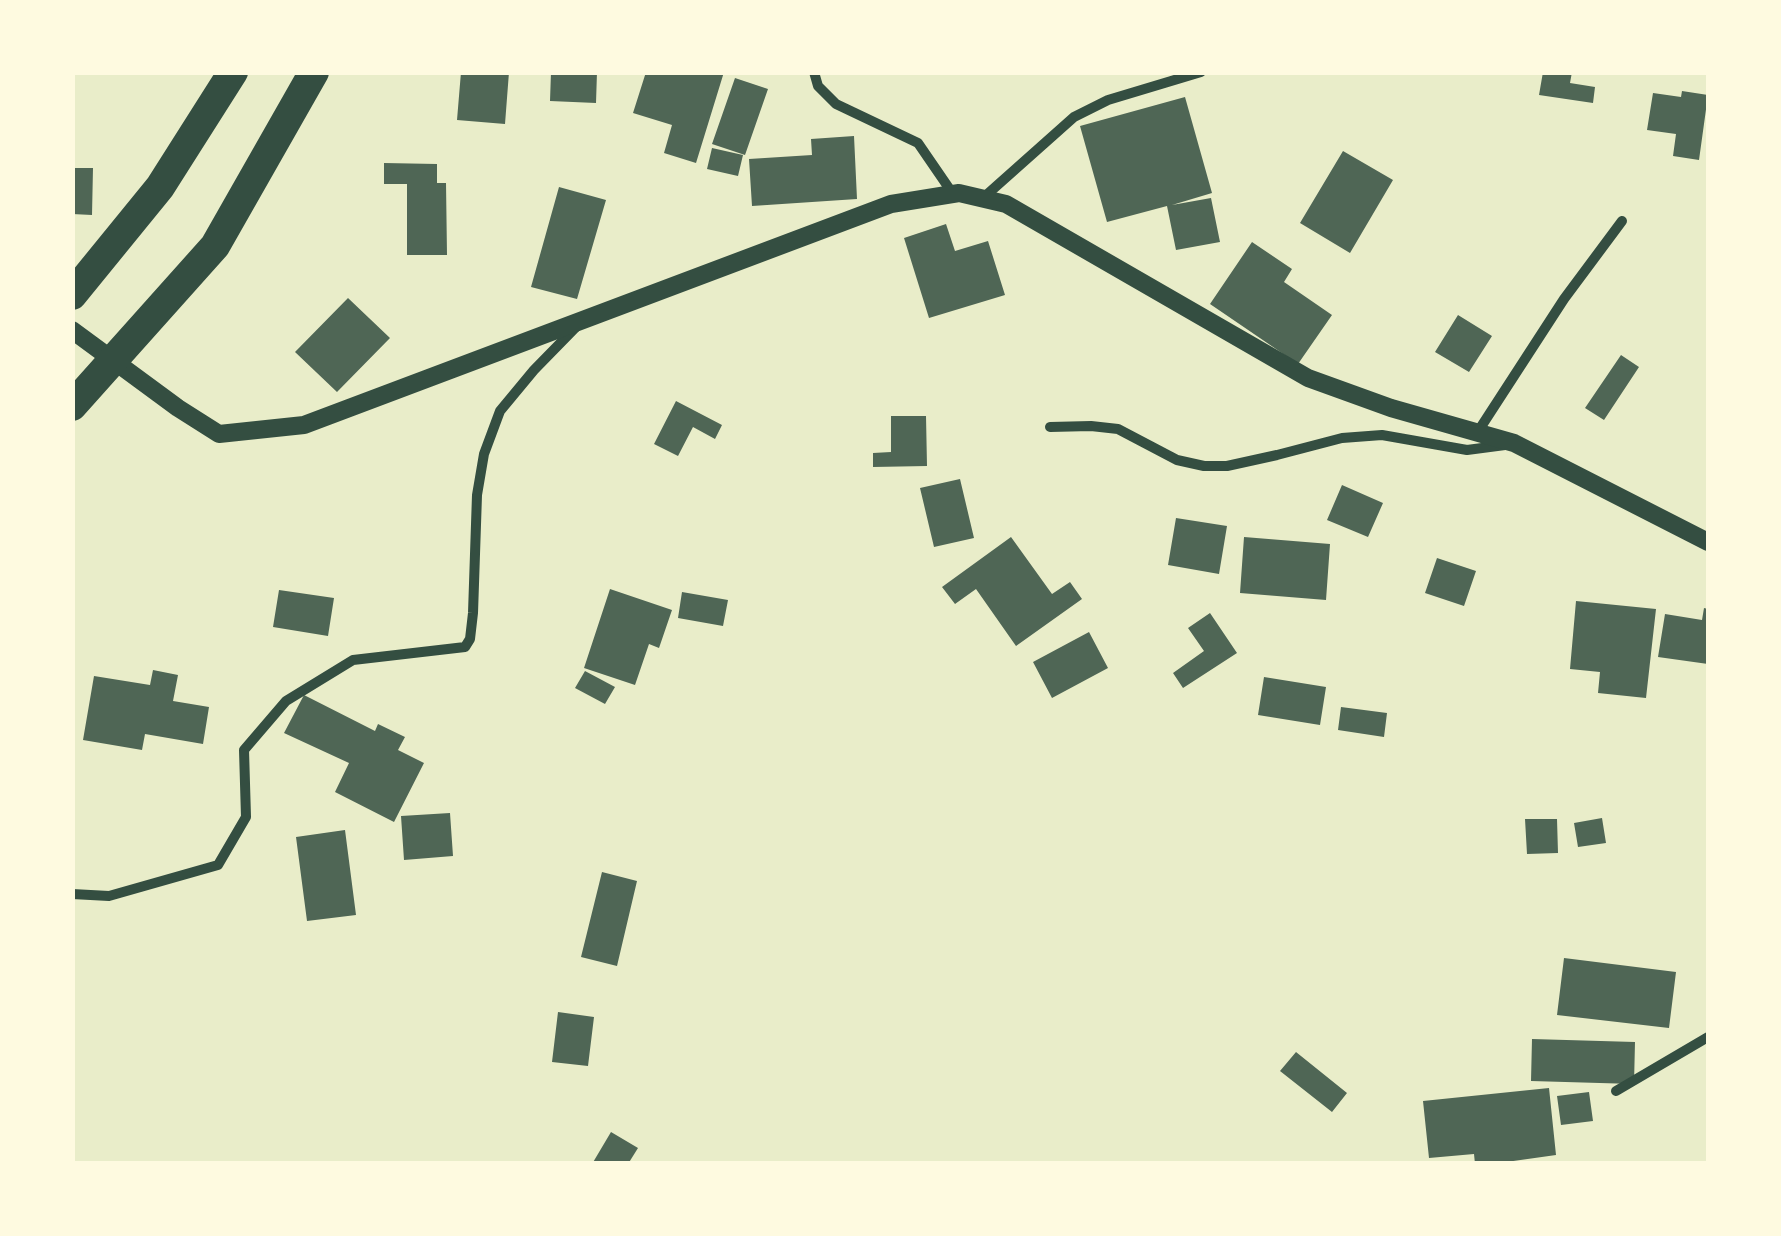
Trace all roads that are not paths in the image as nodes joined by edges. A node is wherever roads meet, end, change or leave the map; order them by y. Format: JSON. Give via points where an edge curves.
{"nodes":[{"id":1,"x":233,"y":72,"type":"edge"},
{"id":2,"x":314,"y":72,"type":"edge"},
{"id":3,"x":814,"y":72,"type":"edge"},
{"id":4,"x":1200,"y":72,"type":"edge"},
{"id":5,"x":953,"y":194,"type":"junction"},
{"id":6,"x":982,"y":198,"type":"junction"},
{"id":7,"x":1622,"y":221,"type":"dead end"},
{"id":8,"x":72,"y":295,"type":"edge"},
{"id":9,"x":581,"y":323,"type":"junction"},
{"id":10,"x":72,"y":330,"type":"edge"},
{"id":11,"x":72,"y":406,"type":"edge"},
{"id":12,"x":1050,"y":428,"type":"dead end"},
{"id":13,"x":1477,"y":432,"type":"junction"},
{"id":14,"x":1514,"y":443,"type":"junction"},
{"id":15,"x":1708,"y":542,"type":"edge"},
{"id":16,"x":72,"y":894,"type":"edge"},
{"id":17,"x":1708,"y":1037,"type":"edge"},
{"id":18,"x":1616,"y":1091,"type":"dead end"}],
"edges":[{"from":1,"to":8,"type":"highway","via":[[160,188]]},
{"from":2,"to":11,"type":"highway","via":[[215,246]]},
{"from":3,"to":5,"type":"street","via":[[836,104],[918,143]]},
{"from":4,"to":6,"type":"street","via":[[1108,100],[1074,118]]},
{"from":5,"to":6,"type":"street"},
{"from":5,"to":9,"type":"street","via":[[891,204]]},
{"from":6,"to":13,"type":"street","via":[[1006,204],[1308,378]]},
{"from":7,"to":13,"type":"street"},
{"from":9,"to":10,"type":"street","via":[[304,425],[219,434]]},
{"from":9,"to":16,"type":"street","via":[[500,412],[484,454],[476,495],[473,614],[464,647],[353,660],[286,700],[244,750],[246,817],[218,865],[109,896]]},
{"from":12,"to":14,"type":"street","via":[[1118,429],[1177,460],[1204,466],[1382,435],[1466,450]]},
{"from":13,"to":14,"type":"street"},
{"from":14,"to":15,"type":"street"},
{"from":17,"to":18,"type":"street"}]}
